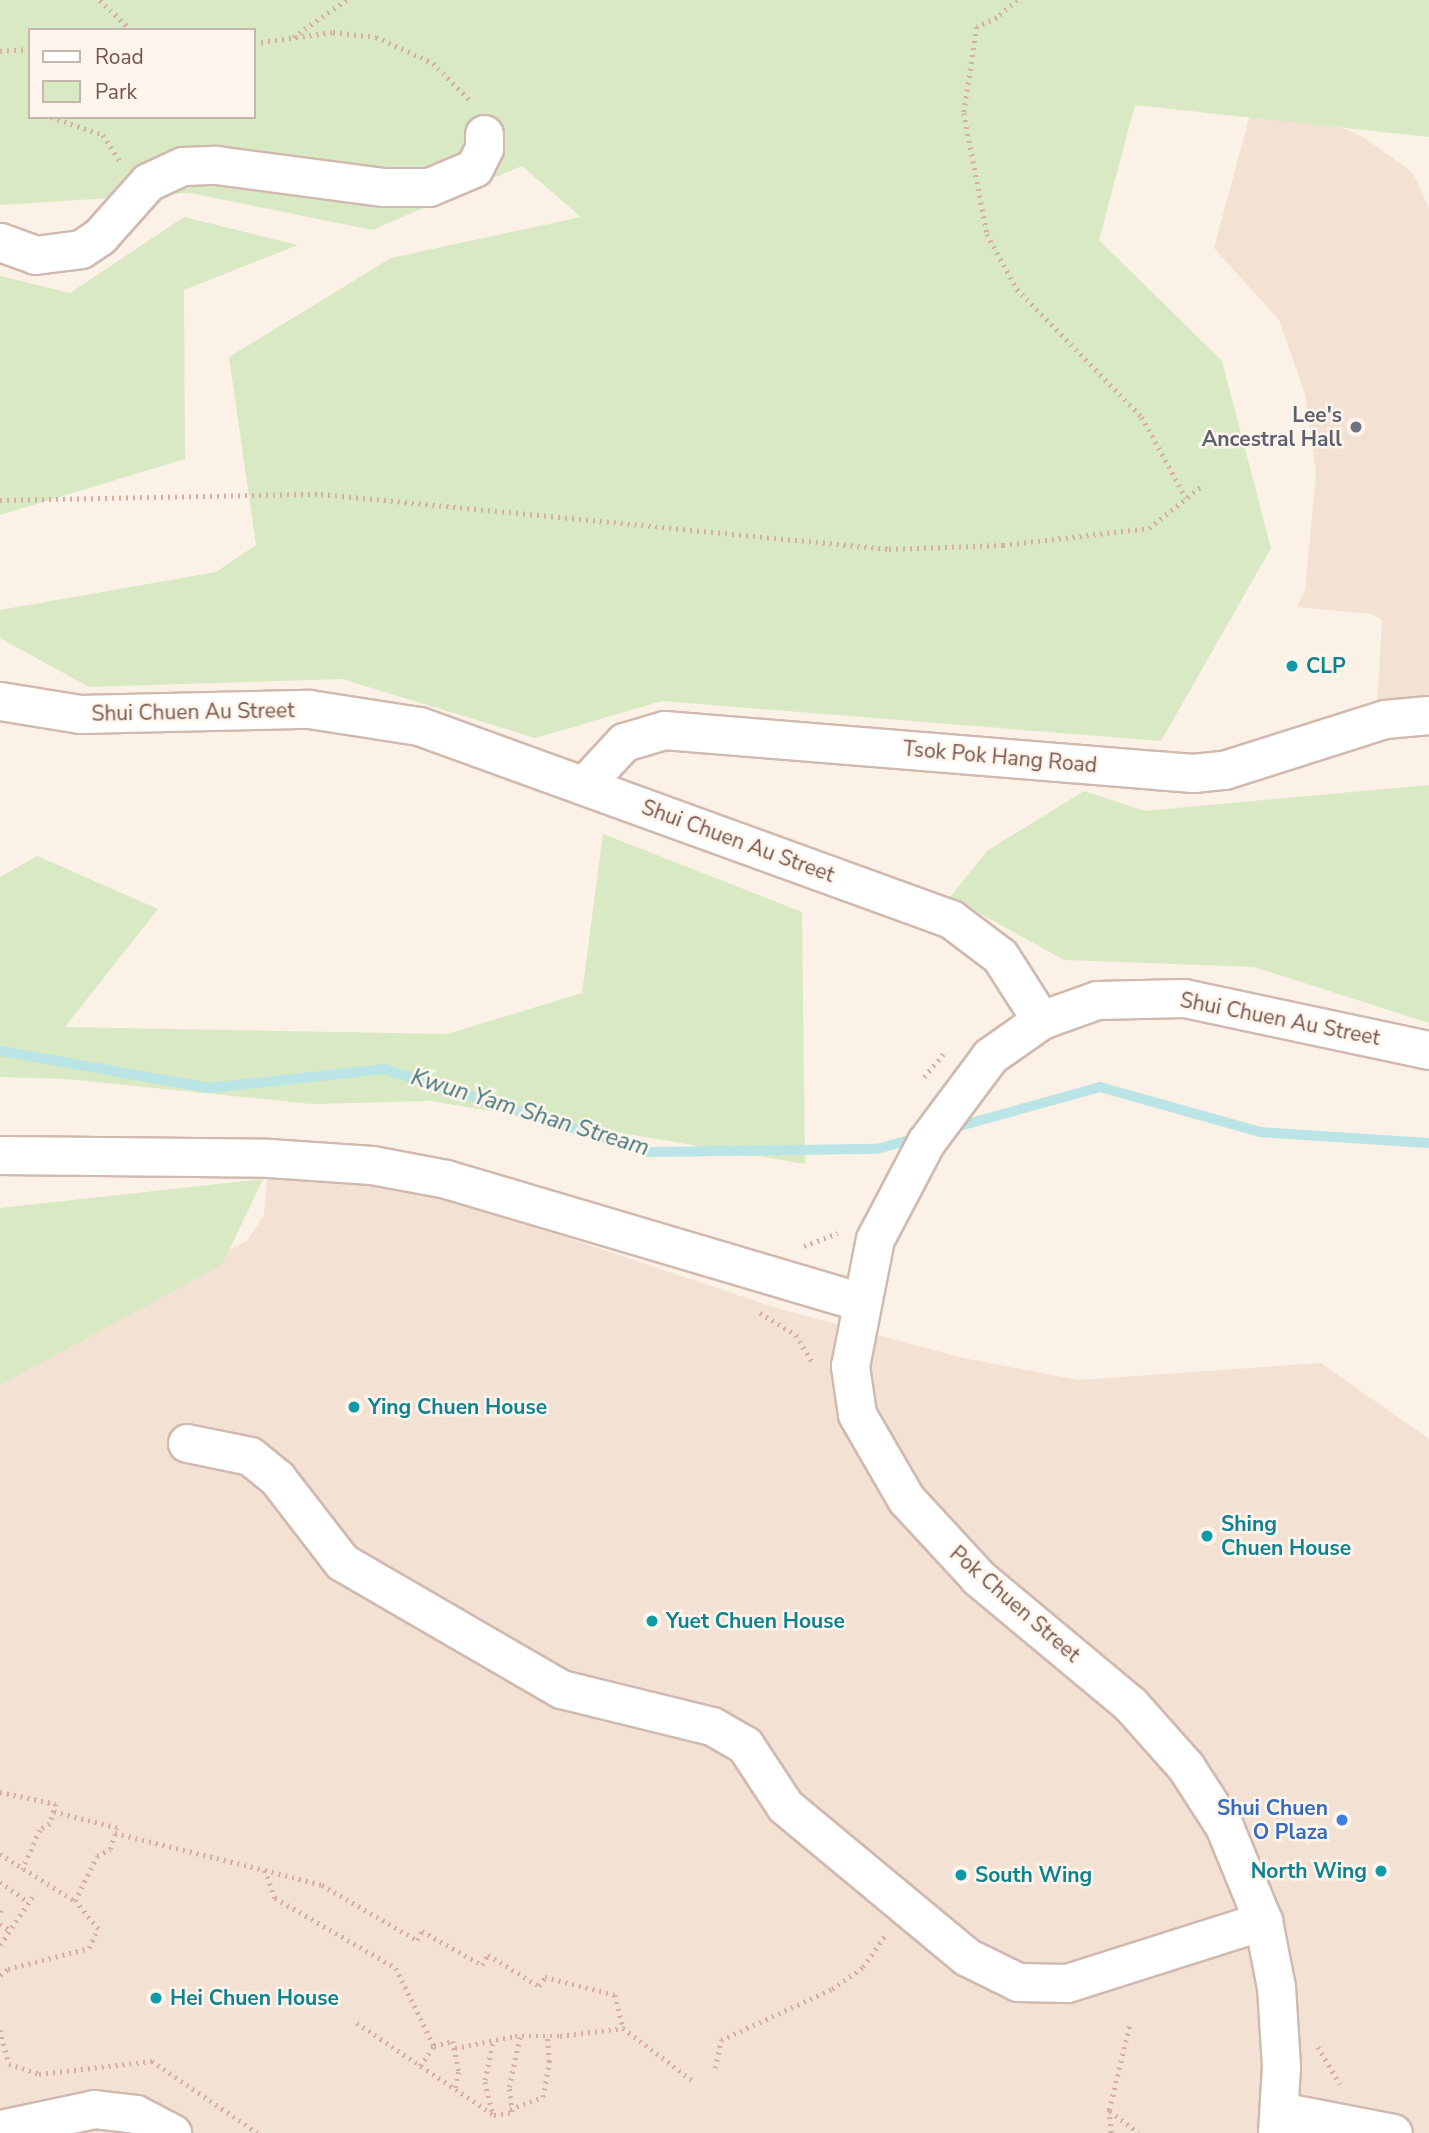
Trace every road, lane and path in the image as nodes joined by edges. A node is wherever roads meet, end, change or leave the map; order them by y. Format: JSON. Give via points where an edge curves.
{"nodes":[{"id":1,"x":100,"y":0,"type":"edge"},
{"id":2,"x":346,"y":0,"type":"edge"},
{"id":3,"x":1017,"y":0,"type":"edge"},
{"id":4,"x":129,"y":28,"type":"edge"},
{"id":5,"x":292,"y":38,"type":"junction"},
{"id":6,"x":256,"y":43,"type":"edge"},
{"id":7,"x":28,"y":49,"type":"edge"},
{"id":8,"x":0,"y":51,"type":"edge"},
{"id":9,"x":57,"y":119,"type":"edge"},
{"id":10,"x":484,"y":134,"type":"joint"},
{"id":11,"x":139,"y":190,"type":"junction"},
{"id":12,"x":0,"y":242,"type":"edge"},
{"id":13,"x":1204,"y":484,"type":"dead end"},
{"id":14,"x":1186,"y":498,"type":"dead end"},
{"id":15,"x":0,"y":500,"type":"edge"},
{"id":16,"x":0,"y":701,"type":"edge"},
{"id":17,"x":1429,"y":715,"type":"edge"},
{"id":18,"x":584,"y":785,"type":"junction"},
{"id":19,"x":1041,"y":1020,"type":"junction"},
{"id":20,"x":1429,"y":1051,"type":"edge"},
{"id":21,"x":0,"y":1155,"type":"edge"},
{"id":22,"x":860,"y":1302,"type":"junction"},
{"id":23,"x":754,"y":1310,"type":"dead end"},
{"id":24,"x":816,"y":1368,"type":"dead end"},
{"id":25,"x":187,"y":1443,"type":"dead end"},
{"id":26,"x":0,"y":1792,"type":"edge"},
{"id":27,"x":54,"y":1812,"type":"junction"},
{"id":28,"x":115,"y":1833,"type":"junction"},
{"id":29,"x":0,"y":1854,"type":"edge"},
{"id":30,"x":23,"y":1869,"type":"junction"},
{"id":31,"x":265,"y":1870,"type":"junction"},
{"id":32,"x":0,"y":1882,"type":"edge"},
{"id":33,"x":36,"y":1893,"type":"dead end"},
{"id":34,"x":75,"y":1901,"type":"junction"},
{"id":35,"x":29,"y":1902,"type":"junction"},
{"id":36,"x":1263,"y":1922,"type":"junction"},
{"id":37,"x":0,"y":1924,"type":"edge"},
{"id":38,"x":891,"y":1927,"type":"dead end"},
{"id":39,"x":10,"y":1930,"type":"junction"},
{"id":40,"x":0,"y":1945,"type":"edge"},
{"id":41,"x":0,"y":1975,"type":"edge"},
{"id":42,"x":357,"y":2023,"type":"dead end"},
{"id":43,"x":1130,"y":2023,"type":"dead end"},
{"id":44,"x":623,"y":2028,"type":"junction"},
{"id":45,"x":520,"y":2036,"type":"junction"},
{"id":46,"x":547,"y":2036,"type":"junction"},
{"id":47,"x":493,"y":2044,"type":"junction"},
{"id":48,"x":434,"y":2046,"type":"junction"},
{"id":49,"x":455,"y":2048,"type":"junction"},
{"id":50,"x":420,"y":2066,"type":"junction"},
{"id":51,"x":715,"y":2068,"type":"dead end"},
{"id":52,"x":692,"y":2080,"type":"dead end"},
{"id":53,"x":455,"y":2089,"type":"junction"},
{"id":54,"x":1110,"y":2110,"type":"junction"},
{"id":55,"x":496,"y":2114,"type":"junction"},
{"id":56,"x":1278,"y":2122,"type":"edge"},
{"id":57,"x":0,"y":2129,"type":"edge"},
{"id":58,"x":172,"y":2133,"type":"edge"},
{"id":59,"x":1111,"y":2133,"type":"edge"},
{"id":60,"x":1139,"y":2133,"type":"edge"},
{"id":61,"x":1393,"y":2133,"type":"edge"}],
"edges":[{"from":1,"to":4,"type":"path"},
{"from":2,"to":5,"type":"path"},
{"from":3,"to":14,"type":"path","via":[[997,18],[977,27],[964,113],[987,234],[1017,289],[1142,417]]},
{"from":5,"to":6,"type":"path"},
{"from":5,"to":10,"type":"path","via":[[353,32],[384,39],[422,57],[465,92]]},
{"from":7,"to":8,"type":"path"},
{"from":9,"to":11,"type":"path","via":[[103,135]]},
{"from":10,"to":11,"type":"street","via":[[484,148],[474,168],[429,187],[384,187],[198,164],[168,169]]},
{"from":11,"to":12,"type":"street","via":[[100,236],[81,249],[35,255]]},
{"from":13,"to":15,"type":"path","via":[[1149,528],[1003,545],[889,549],[321,494]]},
{"from":16,"to":18,"type":"street","name":"Shui Chuen Au Street","via":[[80,714],[289,708],[359,714],[448,735]]},
{"from":17,"to":18,"type":"street","name":"Tsok Pok Hang Road","via":[[1385,719],[1224,771],[1193,773],[664,730],[624,742]]},
{"from":18,"to":19,"type":"street","name":"Shui Chuen Au Street","via":[[951,919],[1000,956]]},
{"from":19,"to":20,"type":"street","name":"Shui Chuen Au Street","via":[[1097,1000],[1184,998]]},
{"from":19,"to":22,"type":"street","name":"Pok Chuen Street","via":[[990,1056],[926,1142],[875,1240]]},
{"from":21,"to":22,"type":"street","via":[[269,1158],[372,1165],[446,1179]]},
{"from":22,"to":36,"type":"street","name":"Pok Chuen Street","via":[[850,1366],[852,1391],[857,1414],[885,1469],[952,1552],[1099,1675],[1158,1734],[1224,1826]]},
{"from":23,"to":24,"type":"path","via":[[796,1335]]},
{"from":25,"to":36,"type":"street","via":[[250,1456],[277,1478],[342,1562],[561,1689],[712,1726],[745,1745],[785,1805],[967,1957],[1018,1982],[1067,1983]]},
{"from":26,"to":27,"type":"path","via":[[56,1804]]},
{"from":27,"to":28,"type":"path","via":[[117,1828]]},
{"from":27,"to":30,"type":"path"},
{"from":28,"to":31,"type":"path"},
{"from":28,"to":34,"type":"path","via":[[110,1849],[97,1856]]},
{"from":29,"to":30,"type":"path"},
{"from":30,"to":34,"type":"path"},
{"from":31,"to":44,"type":"path","via":[[322,1885],[417,1940],[422,1931],[482,1965],[488,1955],[539,1986],[545,1977],[615,1995]]},
{"from":31,"to":48,"type":"path","via":[[275,1898],[396,1968]]},
{"from":32,"to":35,"type":"path"},
{"from":33,"to":35,"type":"path"},
{"from":34,"to":41,"type":"path","via":[[97,1929],[89,1948]]},
{"from":35,"to":39,"type":"path"},
{"from":36,"to":56,"type":"street","name":"Pok Chuen Street","via":[[1279,2014]]},
{"from":37,"to":39,"type":"path"},
{"from":38,"to":51,"type":"path","via":[[863,1967],[832,1989],[722,2040]]},
{"from":39,"to":40,"type":"path"},
{"from":42,"to":50,"type":"path"},
{"from":43,"to":54,"type":"path"},
{"from":44,"to":46,"type":"path"},
{"from":44,"to":52,"type":"path"},
{"from":45,"to":46,"type":"path"},
{"from":45,"to":47,"type":"path"},
{"from":45,"to":55,"type":"path","via":[[509,2087],[512,2112]]},
{"from":46,"to":55,"type":"path","via":[[549,2062],[543,2097]]},
{"from":47,"to":49,"type":"path"},
{"from":47,"to":55,"type":"path","via":[[485,2082]]},
{"from":48,"to":49,"type":"path","via":[[453,2041]]},
{"from":48,"to":50,"type":"path"},
{"from":49,"to":53,"type":"path","via":[[459,2072]]},
{"from":50,"to":53,"type":"path"},
{"from":53,"to":55,"type":"path"},
{"from":54,"to":59,"type":"path"},
{"from":54,"to":60,"type":"path"},
{"from":56,"to":61,"type":"street"},
{"from":57,"to":58,"type":"street","via":[[94,2109],[136,2114]]}]}
